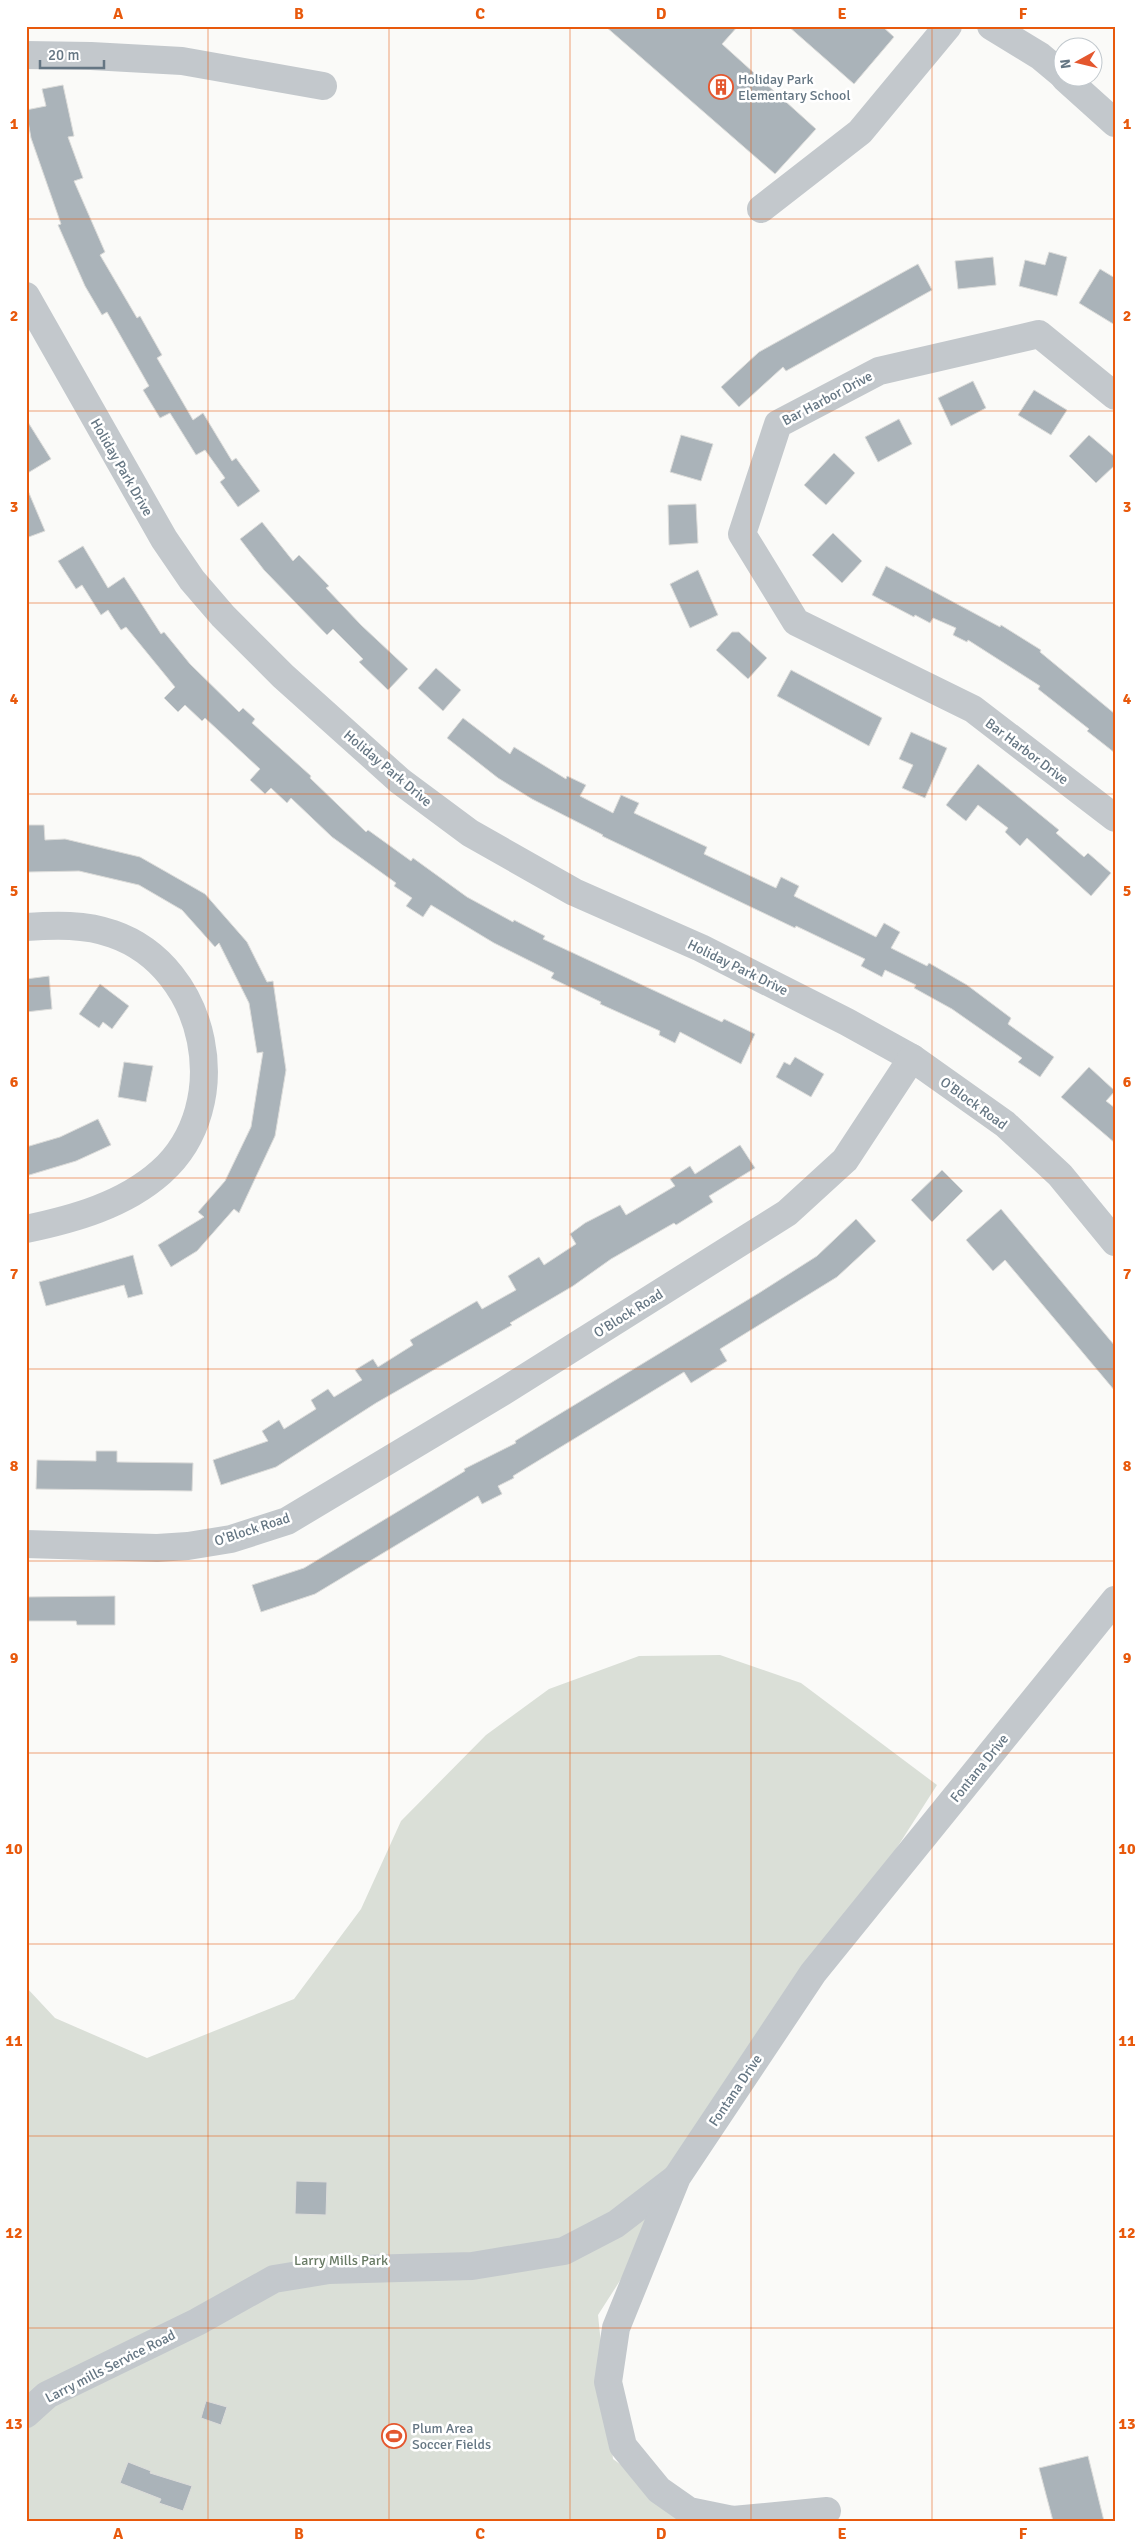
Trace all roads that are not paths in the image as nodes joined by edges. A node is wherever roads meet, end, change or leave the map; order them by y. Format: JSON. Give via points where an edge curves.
{"nodes":[{"id":1,"x":991,"y":26,"type":"edge"},
{"id":2,"x":934,"y":32,"type":"edge"},
{"id":3,"x":26,"y":55,"type":"edge"},
{"id":4,"x":1054,"y":68,"type":"edge"},
{"id":5,"x":323,"y":86,"type":"dead end"},
{"id":6,"x":1076,"y":88,"type":"edge"},
{"id":7,"x":1115,"y":123,"type":"edge"},
{"id":8,"x":760,"y":209,"type":"dead end"},
{"id":9,"x":26,"y":296,"type":"edge"},
{"id":10,"x":1115,"y":396,"type":"edge"},
{"id":11,"x":1115,"y":818,"type":"edge"},
{"id":12,"x":26,"y":927,"type":"edge"},
{"id":13,"x":912,"y":1058,"type":"junction"},
{"id":14,"x":26,"y":1229,"type":"edge"},
{"id":15,"x":1115,"y":1242,"type":"edge"},
{"id":16,"x":26,"y":1544,"type":"edge"},
{"id":17,"x":1115,"y":1600,"type":"edge"},
{"id":18,"x":677,"y":2177,"type":"junction"},
{"id":19,"x":26,"y":2414,"type":"edge"},
{"id":20,"x":827,"y":2511,"type":"dead end"}],
"edges":[{"from":1,"to":4,"type":"street"},
{"from":2,"to":8,"type":"street","via":[[860,132]]},
{"from":3,"to":5,"type":"street","via":[[182,61]]},
{"from":6,"to":7,"type":"street"},
{"from":9,"to":13,"type":"street","name":"Holiday Park Drive","via":[[164,539],[192,580],[283,676],[400,780],[470,833],[574,892],[701,948]]},
{"from":10,"to":11,"type":"street","name":"Bar Harbor Drive","via":[[1039,334],[879,370],[778,424],[742,534],[796,622],[973,709]]},
{"from":12,"to":14,"type":"street","via":[[58,925],[113,934],[155,959],[174,980],[188,1004],[200,1033],[205,1062],[204,1093],[197,1122],[181,1149],[161,1172],[108,1205]]},
{"from":13,"to":15,"type":"street","name":"O'Block Road","via":[[1005,1124],[1060,1175]]},
{"from":13,"to":16,"type":"street","name":"O'Block Road","via":[[845,1160],[787,1213],[513,1385],[286,1520],[232,1539],[188,1546]]},
{"from":17,"to":18,"type":"street","name":"Fontana Drive","via":[[813,1973]]},
{"from":18,"to":19,"type":"street","name":"Larry mills Service Road","via":[[616,2224],[564,2251],[472,2266],[329,2270],[274,2279],[197,2322],[47,2395]]},
{"from":18,"to":20,"type":"street","name":"Fontana Drive","via":[[616,2328],[608,2382],[623,2446],[659,2490],[689,2511],[733,2520]]}]}
